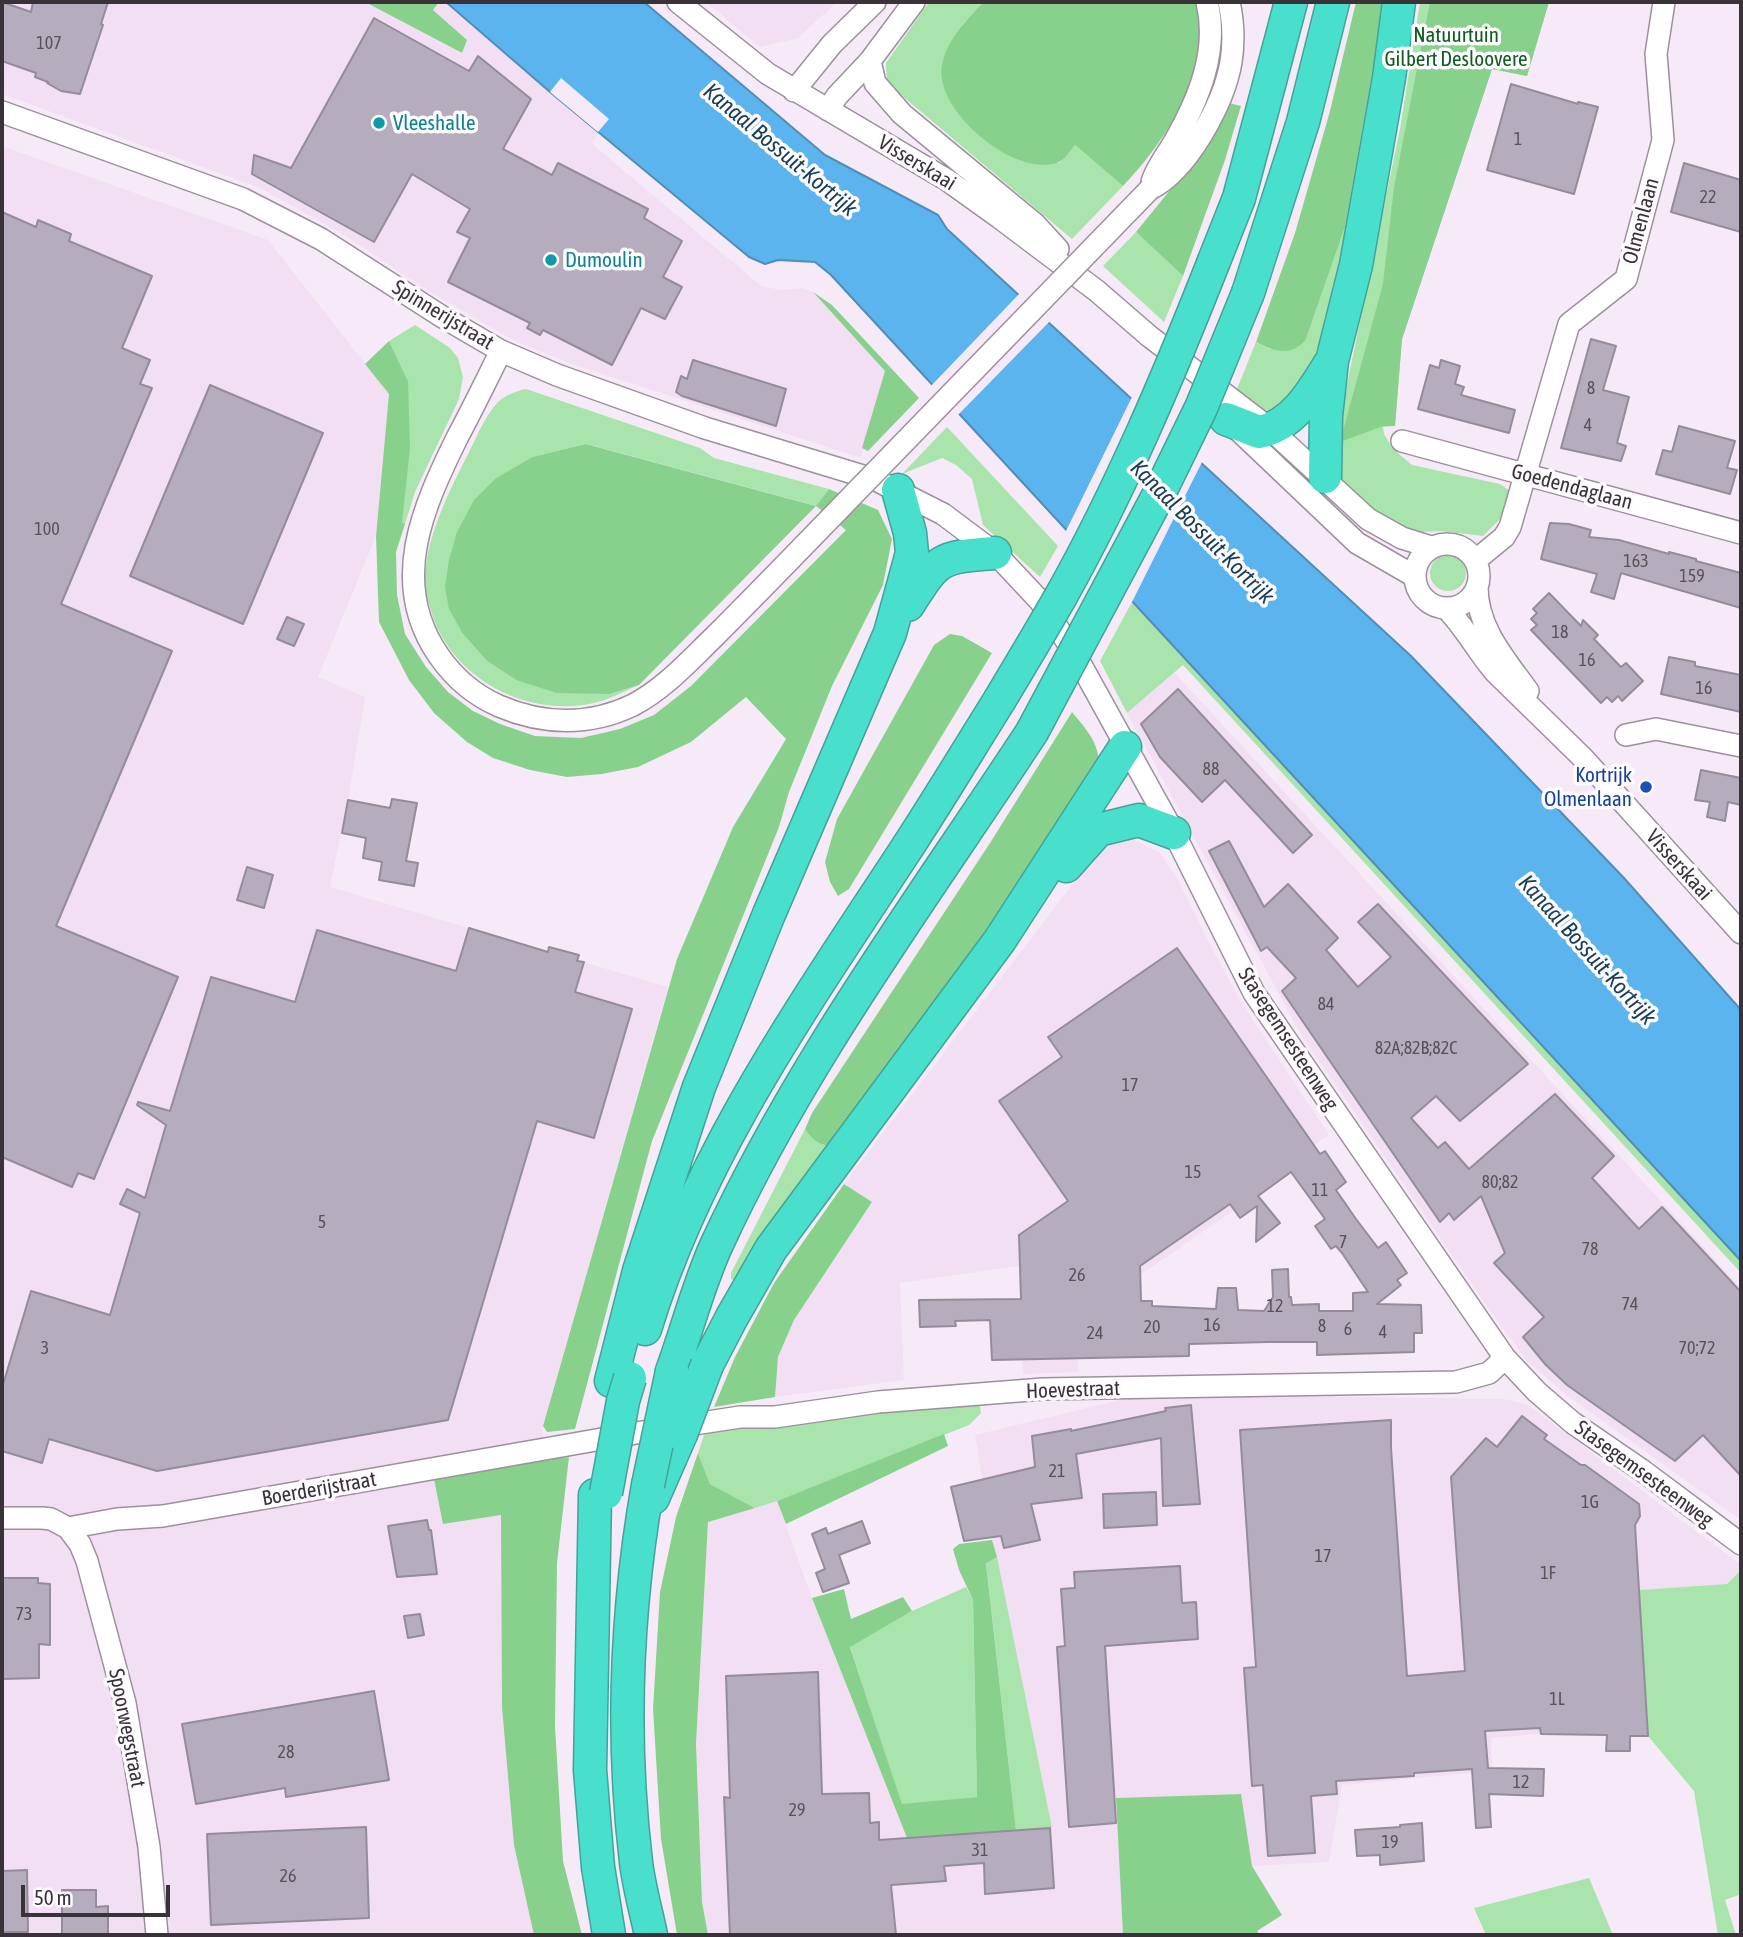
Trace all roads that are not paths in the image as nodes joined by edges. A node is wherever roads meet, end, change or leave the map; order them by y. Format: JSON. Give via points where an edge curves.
{"nodes":[{"id":1,"x":678,"y":2,"type":"edge"},
{"id":2,"x":875,"y":2,"type":"edge"},
{"id":3,"x":914,"y":2,"type":"edge"},
{"id":4,"x":1207,"y":2,"type":"edge"},
{"id":5,"x":1222,"y":2,"type":"edge"},
{"id":6,"x":1228,"y":2,"type":"edge"},
{"id":7,"x":1291,"y":2,"type":"edge"},
{"id":8,"x":1334,"y":2,"type":"edge"},
{"id":9,"x":1399,"y":2,"type":"edge"},
{"id":10,"x":1664,"y":2,"type":"edge"},
{"id":11,"x":1209,"y":50,"type":"junction"},
{"id":12,"x":870,"y":61,"type":"junction"},
{"id":13,"x":794,"y":91,"type":"junction"},
{"id":14,"x":828,"y":110,"type":"junction"},
{"id":15,"x":2,"y":112,"type":"edge"},
{"id":16,"x":1150,"y":189,"type":"junction"},
{"id":17,"x":1097,"y":291,"type":"junction"},
{"id":18,"x":1149,"y":336,"type":"junction"},
{"id":19,"x":501,"y":351,"type":"junction"},
{"id":20,"x":1332,"y":361,"type":"junction"},
{"id":21,"x":1226,"y":419,"type":"junction"},
{"id":22,"x":1269,"y":428,"type":"junction"},
{"id":23,"x":1402,"y":442,"type":"dead end"},
{"id":24,"x":1526,"y":474,"type":"junction"},
{"id":25,"x":1325,"y":477,"type":"junction"},
{"id":26,"x":898,"y":490,"type":"junction"},
{"id":27,"x":1741,"y":533,"type":"edge"},
{"id":28,"x":1431,"y":548,"type":"junction"},
{"id":29,"x":995,"y":553,"type":"junction"},
{"id":30,"x":1476,"y":560,"type":"junction"},
{"id":31,"x":1415,"y":576,"type":"junction"},
{"id":32,"x":1478,"y":587,"type":"junction"},
{"id":33,"x":1446,"y":608,"type":"junction"},
{"id":34,"x":890,"y":633,"type":"junction"},
{"id":35,"x":1560,"y":735,"type":"junction"},
{"id":36,"x":1626,"y":735,"type":"dead end"},
{"id":37,"x":1741,"y":746,"type":"edge"},
{"id":38,"x":1125,"y":747,"type":"junction"},
{"id":39,"x":1174,"y":833,"type":"junction"},
{"id":40,"x":1741,"y":933,"type":"edge"},
{"id":41,"x":1000,"y":940,"type":"junction"},
{"id":42,"x":1505,"y":1358,"type":"junction"},
{"id":43,"x":620,"y":1380,"type":"junction"},
{"id":44,"x":636,"y":1433,"type":"joint"},
{"id":45,"x":654,"y":1485,"type":"junction"},
{"id":46,"x":2,"y":1518,"type":"edge"},
{"id":47,"x":68,"y":1528,"type":"junction"},
{"id":48,"x":1741,"y":1544,"type":"edge"},
{"id":49,"x":157,"y":1935,"type":"edge"},
{"id":50,"x":609,"y":1935,"type":"edge"},
{"id":51,"x":652,"y":1935,"type":"edge"}],
"edges":[{"from":1,"to":13,"type":"street","name":"Visserskaai"},
{"from":2,"to":13,"type":"street","via":[[832,44]]},
{"from":3,"to":12,"type":"street"},
{"from":4,"to":11,"type":"street"},
{"from":5,"to":11,"type":"street"},
{"from":6,"to":16,"type":"street","via":[[1233,44],[1223,89],[1185,158]]},
{"from":7,"to":43,"type":"highway","bridge":true,"via":[[1239,198],[1125,470],[1062,594],[999,701],[756,1081],[686,1217]]},
{"from":8,"to":45,"type":"highway","bridge":true,"via":[[1303,122],[1248,293],[1201,408],[1032,732],[824,1047],[715,1248],[672,1371]]},
{"from":9,"to":20,"type":"highway","via":[[1356,265]]},
{"from":10,"to":24,"type":"street","name":"Olmenlaan","via":[[1656,54],[1663,140],[1626,279],[1569,324]]},
{"from":11,"to":16,"type":"street","via":[[1199,91]]},
{"from":12,"to":14,"type":"street"},
{"from":12,"to":17,"type":"street","via":[[875,83],[902,114],[1035,224]]},
{"from":13,"to":14,"type":"street","name":"Visserskaai"},
{"from":14,"to":17,"type":"street","name":"Visserskaai","via":[[947,180]]},
{"from":15,"to":19,"type":"street","name":"Spinnerijstraat","via":[[243,199],[321,239]]},
{"from":16,"to":19,"type":"street","bridge":true,"via":[[691,659],[662,686],[602,716],[556,721],[519,714],[485,699],[457,678],[427,637],[417,610],[413,564],[420,528],[434,487]]},
{"from":17,"to":18,"type":"street","name":"Visserskaai"},
{"from":18,"to":21,"type":"street","name":"Visserskaai"},
{"from":18,"to":22,"type":"street","name":"Visserskaai"},
{"from":19,"to":26,"type":"street","name":"Spinnerijstraat","via":[[705,428]]},
{"from":20,"to":22,"type":"highway","via":[[1304,402]]},
{"from":20,"to":25,"type":"highway","via":[[1325,416]]},
{"from":21,"to":22,"type":"highway","via":[[1259,432]]},
{"from":21,"to":31,"type":"street","name":"Visserskaai","via":[[1357,542]]},
{"from":22,"to":25,"type":"street","name":"Visserskaai"},
{"from":23,"to":24,"type":"street","name":"Goedendaglaan"},
{"from":24,"to":27,"type":"street","name":"Goedendaglaan"},
{"from":24,"to":30,"type":"street","name":"Olmenlaan","via":[[1510,527]]},
{"from":25,"to":28,"type":"street","name":"Visserskaai","via":[[1376,524]]},
{"from":26,"to":29,"type":"street","name":"Stasegemsesteenweg","via":[[943,514]]},
{"from":26,"to":34,"type":"highway","via":[[912,553]]},
{"from":28,"to":30,"type":"street","via":[[1451,543]]},
{"from":28,"to":31,"type":"street","via":[[1418,561]]},
{"from":29,"to":34,"type":"highway","via":[[953,557],[936,565]]},
{"from":29,"to":38,"type":"street","name":"Stasegemsesteenweg","via":[[1040,601],[1090,679]]},
{"from":30,"to":32,"type":"street"},
{"from":31,"to":33,"type":"street","via":[[1422,596]]},
{"from":32,"to":33,"type":"street","via":[[1465,603]]},
{"from":32,"to":35,"type":"street","name":"Visserskaai","via":[[1477,605],[1485,629]]},
{"from":33,"to":35,"type":"street","name":"Visserskaai","via":[[1483,659]]},
{"from":34,"to":43,"type":"highway","via":[[699,1087],[639,1271]]},
{"from":35,"to":40,"type":"street","name":"Visserskaai"},
{"from":36,"to":37,"type":"street","via":[[1656,729]]},
{"from":38,"to":39,"type":"street","name":"Stasegemsesteenweg"},
{"from":38,"to":41,"type":"highway"},
{"from":39,"to":41,"type":"highway","via":[[1139,820],[1098,830]]},
{"from":39,"to":42,"type":"street","name":"Stasegemsesteenweg","via":[[1254,992]]},
{"from":41,"to":45,"type":"highway","bridge":true,"via":[[771,1249],[707,1365],[681,1434]]},
{"from":42,"to":44,"type":"street","name":"Hoevestraat","via":[[1489,1373],[1456,1382],[1043,1389],[878,1402]]},
{"from":42,"to":48,"type":"street","name":"Stasegemsesteenweg","via":[[1573,1423]]},
{"from":43,"to":50,"type":"highway","via":[[595,1446],[601,1494],[590,1770]]},
{"from":44,"to":47,"type":"street","name":"Boerderijstraat","via":[[177,1514]]},
{"from":45,"to":51,"type":"highway","via":[[642,1521],[629,1634],[627,1738],[636,1864]]},
{"from":46,"to":47,"type":"street","name":"Boerderijstraat","via":[[42,1518]]},
{"from":47,"to":49,"type":"street","name":"Spoorwegstraat","via":[[88,1561],[125,1703],[149,1847]]}]}
